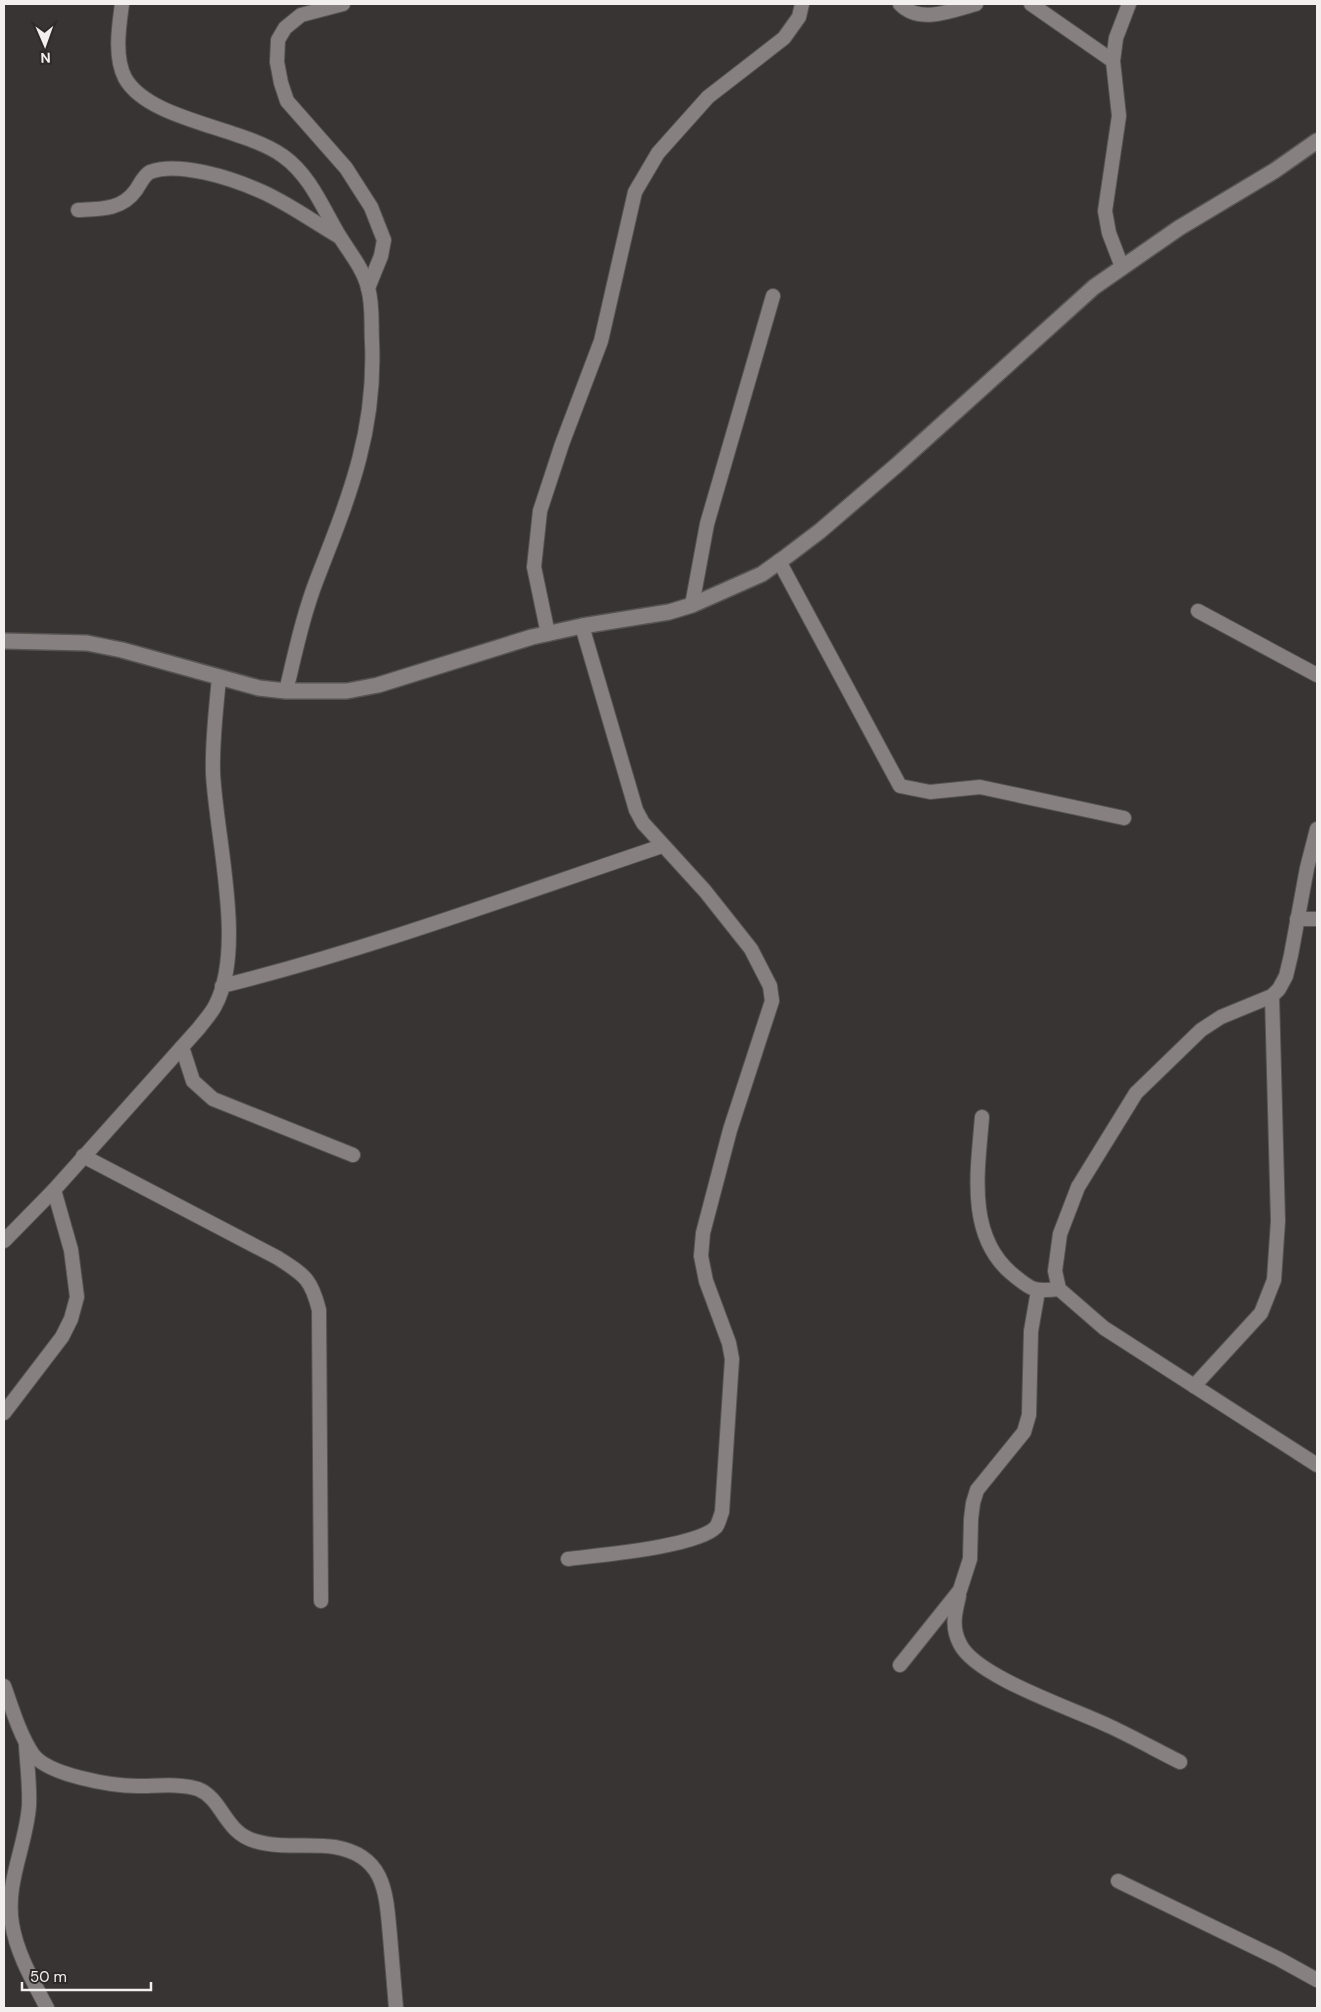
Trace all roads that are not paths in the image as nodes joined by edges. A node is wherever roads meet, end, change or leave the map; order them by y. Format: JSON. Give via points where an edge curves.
{"nodes":[{"id":1,"x":122,"y":4,"type":"edge"},
{"id":2,"x":343,"y":4,"type":"edge"},
{"id":3,"x":802,"y":4,"type":"edge"},
{"id":4,"x":900,"y":4,"type":"edge"},
{"id":5,"x":976,"y":4,"type":"edge"},
{"id":6,"x":1031,"y":4,"type":"edge"},
{"id":7,"x":1129,"y":4,"type":"edge"},
{"id":8,"x":1113,"y":61,"type":"junction"},
{"id":9,"x":1317,"y":140,"type":"edge"},
{"id":10,"x":78,"y":210,"type":"dead end"},
{"id":11,"x":340,"y":238,"type":"junction"},
{"id":12,"x":1122,"y":267,"type":"junction"},
{"id":13,"x":368,"y":288,"type":"junction"},
{"id":14,"x":773,"y":296,"type":"dead end"},
{"id":15,"x":779,"y":561,"type":"junction"},
{"id":16,"x":692,"y":605,"type":"junction"},
{"id":17,"x":1198,"y":611,"type":"dead end"},
{"id":18,"x":582,"y":626,"type":"junction"},
{"id":19,"x":548,"y":634,"type":"junction"},
{"id":20,"x":4,"y":640,"type":"edge"},
{"id":21,"x":1317,"y":675,"type":"edge"},
{"id":22,"x":219,"y":678,"type":"junction"},
{"id":23,"x":286,"y":691,"type":"junction"},
{"id":24,"x":1124,"y":818,"type":"dead end"},
{"id":25,"x":1317,"y":829,"type":"edge"},
{"id":26,"x":662,"y":846,"type":"junction"},
{"id":27,"x":1296,"y":919,"type":"junction"},
{"id":28,"x":1317,"y":919,"type":"edge"},
{"id":29,"x":222,"y":986,"type":"junction"},
{"id":30,"x":1272,"y":996,"type":"junction"},
{"id":31,"x":182,"y":1047,"type":"junction"},
{"id":32,"x":982,"y":1117,"type":"dead end"},
{"id":33,"x":353,"y":1155,"type":"dead end"},
{"id":34,"x":83,"y":1156,"type":"junction"},
{"id":35,"x":54,"y":1190,"type":"junction"},
{"id":36,"x":4,"y":1242,"type":"edge"},
{"id":37,"x":1059,"y":1289,"type":"junction"},
{"id":38,"x":1038,"y":1291,"type":"junction"},
{"id":39,"x":1194,"y":1386,"type":"junction"},
{"id":40,"x":4,"y":1413,"type":"edge"},
{"id":41,"x":1317,"y":1465,"type":"edge"},
{"id":42,"x":568,"y":1560,"type":"dead end"},
{"id":43,"x":960,"y":1590,"type":"junction"},
{"id":44,"x":321,"y":1602,"type":"dead end"},
{"id":45,"x":900,"y":1665,"type":"dead end"},
{"id":46,"x":4,"y":1686,"type":"edge"},
{"id":47,"x":26,"y":1741,"type":"junction"},
{"id":48,"x":1180,"y":1762,"type":"dead end"},
{"id":49,"x":1118,"y":1880,"type":"dead end"},
{"id":50,"x":1317,"y":1980,"type":"edge"},
{"id":51,"x":47,"y":2008,"type":"edge"},
{"id":52,"x":396,"y":2008,"type":"edge"}],
"edges":[{"from":1,"to":11,"type":"street","via":[[119,53],[125,77],[137,93],[179,116],[213,126],[283,156],[303,174]]},
{"from":2,"to":13,"type":"street","via":[[301,15],[285,28],[278,40],[277,62],[287,101],[346,168],[380,230],[384,240],[381,256]]},
{"from":3,"to":19,"type":"street","via":[[799,17],[784,38],[708,97],[658,153],[635,192],[601,341],[540,511],[534,567]]},
{"from":4,"to":5,"type":"street","via":[[920,15],[939,14]]},
{"from":6,"to":8,"type":"street"},
{"from":7,"to":8,"type":"street","via":[[1116,38]]},
{"from":8,"to":12,"type":"street","via":[[1119,116],[1105,212]]},
{"from":9,"to":12,"type":"street"},
{"from":10,"to":11,"type":"street","via":[[121,204],[134,193],[147,174],[158,169],[177,168],[259,190]]},
{"from":11,"to":13,"type":"street"},
{"from":12,"to":15,"type":"street","via":[[1094,287],[820,531]]},
{"from":13,"to":23,"type":"street","via":[[374,373],[364,444],[342,518],[317,580]]},
{"from":14,"to":16,"type":"street","via":[[707,524]]},
{"from":15,"to":16,"type":"street","via":[[762,574]]},
{"from":15,"to":24,"type":"street","via":[[900,786],[930,792],[980,787]]},
{"from":16,"to":18,"type":"street","via":[[639,618]]},
{"from":17,"to":21,"type":"street"},
{"from":18,"to":19,"type":"street"},
{"from":18,"to":26,"type":"street","via":[[636,810]]},
{"from":19,"to":23,"type":"street","via":[[378,685],[347,691]]},
{"from":20,"to":22,"type":"street","via":[[87,643]]},
{"from":22,"to":23,"type":"street"},
{"from":22,"to":29,"type":"street","via":[[213,774],[228,924],[228,954]]},
{"from":25,"to":27,"type":"street"},
{"from":26,"to":29,"type":"street","via":[[358,948]]},
{"from":26,"to":42,"type":"street","via":[[751,949],[770,986],[772,1001],[730,1130],[703,1233],[701,1256],[706,1281],[732,1359],[722,1512],[716,1526],[701,1536]]},
{"from":27,"to":28,"type":"street"},
{"from":27,"to":30,"type":"street","via":[[1286,976]]},
{"from":29,"to":31,"type":"street","via":[[215,1006]]},
{"from":30,"to":37,"type":"street","via":[[1221,1016],[1201,1030],[1136,1093],[1074,1195],[1055,1253]]},
{"from":30,"to":39,"type":"street","via":[[1278,1221],[1274,1280],[1261,1313]]},
{"from":31,"to":33,"type":"street","via":[[193,1081],[213,1099]]},
{"from":31,"to":34,"type":"street"},
{"from":32,"to":38,"type":"street","via":[[978,1174],[980,1221],[985,1237],[1005,1268]]},
{"from":34,"to":35,"type":"street"},
{"from":34,"to":44,"type":"street","via":[[278,1258],[304,1275],[314,1290],[319,1310]]},
{"from":35,"to":36,"type":"street"},
{"from":35,"to":40,"type":"street","via":[[71,1250],[77,1297],[62,1337]]},
{"from":37,"to":38,"type":"street"},
{"from":37,"to":39,"type":"street","via":[[1104,1328]]},
{"from":38,"to":43,"type":"street","via":[[1032,1331],[1027,1424],[1016,1444],[978,1490],[972,1503],[970,1559]]},
{"from":39,"to":41,"type":"street"},
{"from":43,"to":45,"type":"street"},
{"from":43,"to":48,"type":"street","via":[[955,1630],[960,1645],[970,1657],[1010,1682]]},
{"from":46,"to":47,"type":"street"},
{"from":47,"to":51,"type":"street","via":[[29,1806],[12,1887],[12,1922],[20,1952]]},
{"from":47,"to":52,"type":"street","via":[[32,1754],[55,1769],[105,1783],[198,1789],[210,1796],[238,1834],[248,1839],[277,1845],[332,1846],[352,1850],[368,1860],[380,1878],[387,1899]]},
{"from":49,"to":50,"type":"street"}]}
